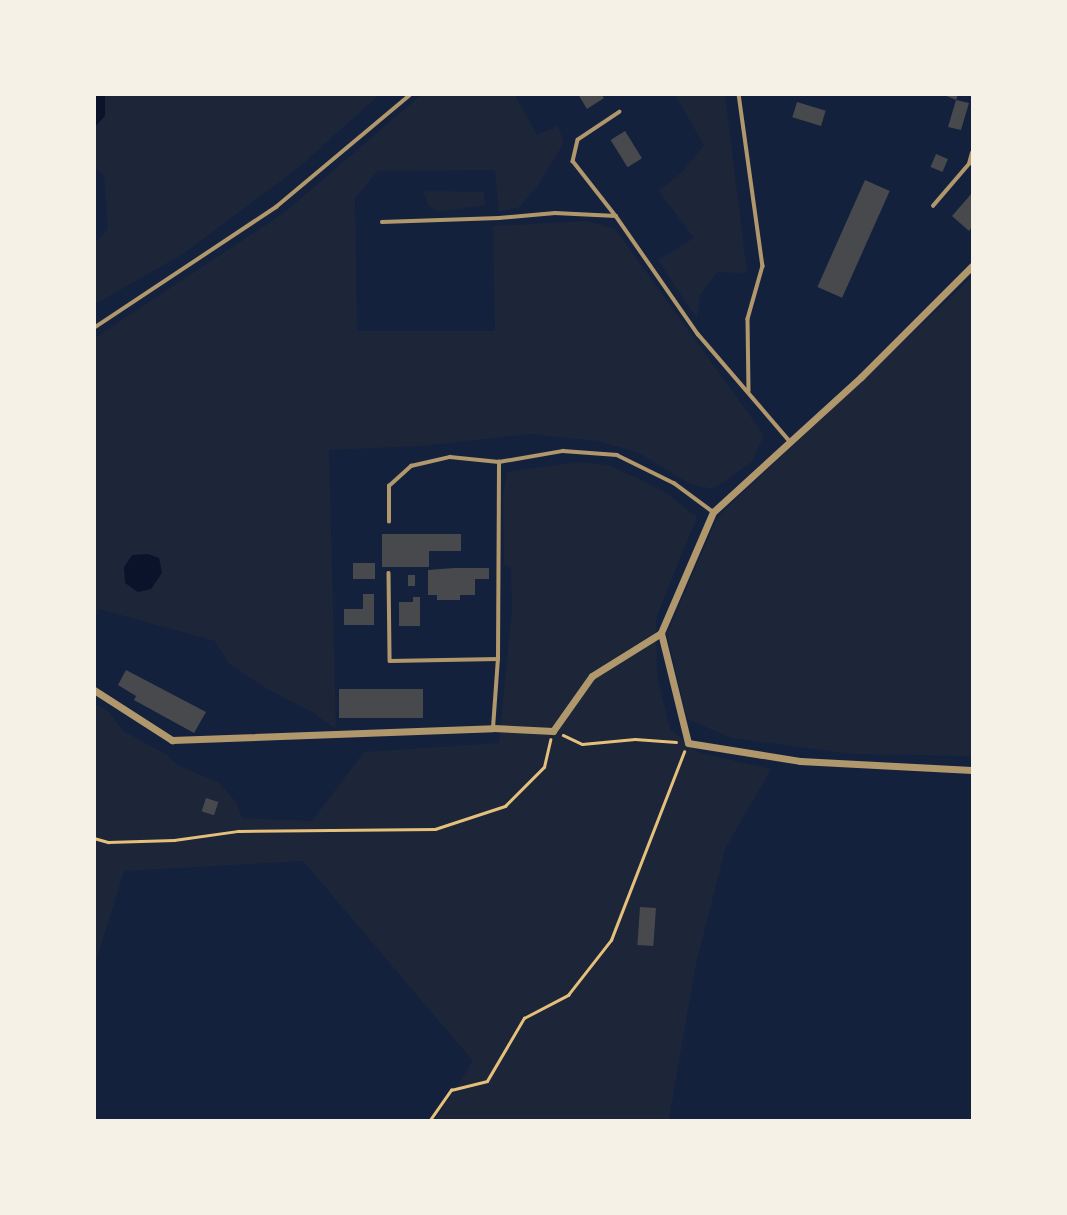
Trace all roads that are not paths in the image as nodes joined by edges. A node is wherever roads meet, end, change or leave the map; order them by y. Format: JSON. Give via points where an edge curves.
{"nodes":[{"id":1,"x":411,"y":94,"type":"edge"},
{"id":2,"x":739,"y":94,"type":"edge"},
{"id":3,"x":620,"y":112,"type":"dead end"},
{"id":4,"x":972,"y":153,"type":"edge"},
{"id":5,"x":971,"y":165,"type":"edge"},
{"id":6,"x":933,"y":206,"type":"dead end"},
{"id":7,"x":616,"y":216,"type":"junction"},
{"id":8,"x":382,"y":222,"type":"dead end"},
{"id":9,"x":972,"y":266,"type":"edge"},
{"id":10,"x":94,"y":328,"type":"edge"},
{"id":11,"x":749,"y":393,"type":"junction"},
{"id":12,"x":791,"y":441,"type":"junction"},
{"id":13,"x":499,"y":462,"type":"junction"},
{"id":14,"x":713,"y":512,"type":"junction"},
{"id":15,"x":389,"y":522,"type":"dead end"},
{"id":16,"x":389,"y":573,"type":"dead end"},
{"id":17,"x":661,"y":633,"type":"junction"},
{"id":18,"x":498,"y":659,"type":"junction"},
{"id":19,"x":94,"y":690,"type":"edge"},
{"id":20,"x":493,"y":728,"type":"junction"},
{"id":21,"x":972,"y":770,"type":"edge"}],
"edges":[{"from":1,"to":10,"type":"lane","via":[[276,207]]},
{"from":2,"to":11,"type":"lane","via":[[763,266],[748,319]]},
{"from":3,"to":7,"type":"lane","via":[[578,140],[573,161]]},
{"from":4,"to":5,"type":"lane"},
{"from":5,"to":6,"type":"lane"},
{"from":7,"to":8,"type":"lane","via":[[555,213]]},
{"from":7,"to":11,"type":"lane","via":[[698,334]]},
{"from":9,"to":12,"type":"street"},
{"from":11,"to":12,"type":"lane"},
{"from":12,"to":14,"type":"street"},
{"from":13,"to":14,"type":"lane","via":[[563,451],[617,455],[674,483]]},
{"from":13,"to":15,"type":"lane","via":[[450,457],[411,466],[390,486]]},
{"from":13,"to":18,"type":"lane"},
{"from":14,"to":17,"type":"street"},
{"from":16,"to":18,"type":"lane","via":[[390,661]]},
{"from":17,"to":20,"type":"street","via":[[592,676],[552,731]]},
{"from":17,"to":21,"type":"street","via":[[688,743],[800,761]]},
{"from":18,"to":20,"type":"lane"},
{"from":19,"to":20,"type":"street","via":[[172,740]]}]}
